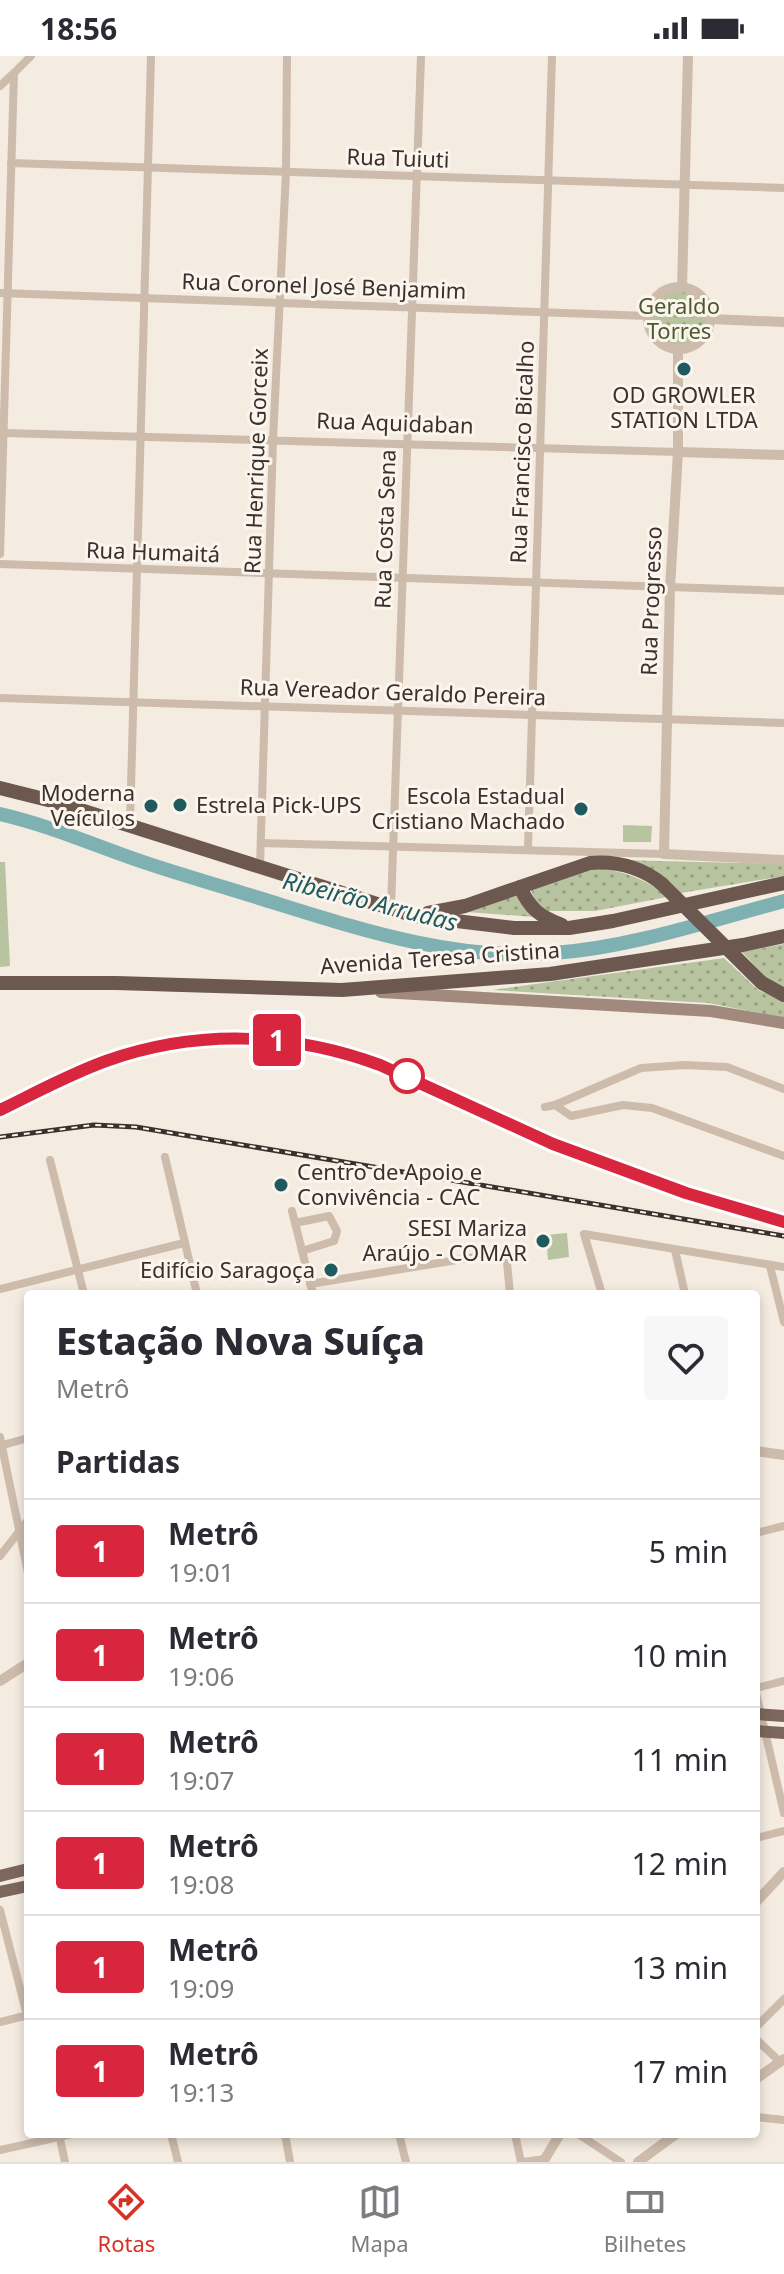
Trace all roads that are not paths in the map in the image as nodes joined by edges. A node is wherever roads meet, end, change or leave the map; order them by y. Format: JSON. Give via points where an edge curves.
{"nodes":[{"id":1,"x":31,"y":56,"type":"edge"},
{"id":2,"x":151,"y":56,"type":"edge"},
{"id":3,"x":287,"y":56,"type":"edge"},
{"id":4,"x":421,"y":56,"type":"edge"},
{"id":5,"x":552,"y":56,"type":"edge"},
{"id":6,"x":688,"y":56,"type":"edge"},
{"id":7,"x":14,"y":73,"type":"junction"},
{"id":8,"x":0,"y":86,"type":"edge"},
{"id":9,"x":11,"y":163,"type":"junction"},
{"id":10,"x":148,"y":168,"type":"junction"},
{"id":11,"x":286,"y":172,"type":"junction"},
{"id":12,"x":416,"y":177,"type":"junction"},
{"id":13,"x":549,"y":179,"type":"junction"},
{"id":14,"x":684,"y":184,"type":"junction"},
{"id":15,"x":784,"y":188,"type":"edge"},
{"id":16,"x":682,"y":287,"type":"junction"},
{"id":17,"x":4,"y":293,"type":"edge"},
{"id":18,"x":144,"y":300,"type":"junction"},
{"id":19,"x":279,"y":305,"type":"junction"},
{"id":20,"x":411,"y":308,"type":"junction"},
{"id":21,"x":544,"y":312,"type":"junction"},
{"id":22,"x":648,"y":316,"type":"junction"},
{"id":23,"x":710,"y":319,"type":"junction"},
{"id":24,"x":784,"y":322,"type":"edge"},
{"id":25,"x":678,"y":349,"type":"junction"},
{"id":26,"x":5,"y":433,"type":"junction"},
{"id":27,"x":141,"y":435,"type":"junction"},
{"id":28,"x":273,"y":439,"type":"junction"},
{"id":29,"x":406,"y":443,"type":"junction"},
{"id":30,"x":539,"y":447,"type":"junction"},
{"id":31,"x":678,"y":452,"type":"junction"},
{"id":32,"x":784,"y":455,"type":"edge"},
{"id":33,"x":1,"y":492,"type":"edge"},
{"id":34,"x":0,"y":554,"type":"edge"},
{"id":35,"x":0,"y":564,"type":"edge"},
{"id":36,"x":137,"y":569,"type":"junction"},
{"id":37,"x":270,"y":575,"type":"junction"},
{"id":38,"x":401,"y":577,"type":"junction"},
{"id":39,"x":536,"y":582,"type":"junction"},
{"id":40,"x":670,"y":588,"type":"junction"},
{"id":41,"x":784,"y":591,"type":"edge"},
{"id":42,"x":0,"y":698,"type":"edge"},
{"id":43,"x":133,"y":701,"type":"junction"},
{"id":44,"x":264,"y":705,"type":"junction"},
{"id":45,"x":397,"y":711,"type":"junction"},
{"id":46,"x":531,"y":716,"type":"junction"},
{"id":47,"x":667,"y":720,"type":"junction"},
{"id":48,"x":784,"y":723,"type":"edge"},
{"id":49,"x":0,"y":788,"type":"edge"},
{"id":50,"x":130,"y":824,"type":"junction"},
{"id":51,"x":261,"y":843,"type":"junction"},
{"id":52,"x":392,"y":845,"type":"junction"},
{"id":53,"x":528,"y":849,"type":"junction"},
{"id":54,"x":664,"y":854,"type":"junction"},
{"id":55,"x":784,"y":860,"type":"edge"},
{"id":56,"x":260,"y":866,"type":"junction"},
{"id":57,"x":784,"y":883,"type":"edge"},
{"id":58,"x":520,"y":887,"type":"junction"},
{"id":59,"x":391,"y":908,"type":"junction"},
{"id":60,"x":415,"y":916,"type":"junction"},
{"id":61,"x":569,"y":928,"type":"junction"},
{"id":62,"x":784,"y":936,"type":"edge"},
{"id":63,"x":0,"y":983,"type":"edge"},
{"id":64,"x":342,"y":990,"type":"junction"},
{"id":65,"x":784,"y":995,"type":"edge"},
{"id":66,"x":784,"y":1023,"type":"edge"},
{"id":67,"x":784,"y":1089,"type":"edge"},
{"id":68,"x":784,"y":1156,"type":"edge"},
{"id":69,"x":165,"y":1157,"type":"dead end"},
{"id":70,"x":50,"y":1160,"type":"dead end"},
{"id":71,"x":292,"y":1211,"type":"dead end"},
{"id":72,"x":295,"y":1223,"type":"junction"},
{"id":73,"x":184,"y":1243,"type":"junction"},
{"id":74,"x":675,"y":1250,"type":"junction"},
{"id":75,"x":302,"y":1251,"type":"junction"},
{"id":76,"x":770,"y":1266,"type":"junction"},
{"id":77,"x":784,"y":1267,"type":"edge"},
{"id":78,"x":78,"y":1269,"type":"junction"},
{"id":79,"x":0,"y":1289,"type":"edge"},
{"id":80,"x":312,"y":1289,"type":"edge"},
{"id":81,"x":83,"y":1290,"type":"edge"},
{"id":82,"x":196,"y":1290,"type":"edge"},
{"id":83,"x":510,"y":1290,"type":"edge"},
{"id":84,"x":601,"y":1290,"type":"edge"},
{"id":85,"x":684,"y":1290,"type":"edge"},
{"id":86,"x":784,"y":1322,"type":"edge"},
{"id":87,"x":24,"y":1439,"type":"edge"},
{"id":88,"x":1,"y":1443,"type":"edge"},
{"id":89,"x":760,"y":1452,"type":"edge"},
{"id":90,"x":784,"y":1455,"type":"edge"},
{"id":91,"x":24,"y":1524,"type":"edge"},
{"id":92,"x":784,"y":1526,"type":"edge"},
{"id":93,"x":18,"y":1531,"type":"junction"},
{"id":94,"x":760,"y":1532,"type":"edge"},
{"id":95,"x":0,"y":1556,"type":"edge"},
{"id":96,"x":24,"y":1556,"type":"edge"},
{"id":97,"x":24,"y":1666,"type":"edge"},
{"id":98,"x":0,"y":1681,"type":"edge"},
{"id":99,"x":784,"y":1681,"type":"edge"},
{"id":100,"x":760,"y":1689,"type":"edge"},
{"id":101,"x":760,"y":1714,"type":"edge"},
{"id":102,"x":784,"y":1716,"type":"edge"},
{"id":103,"x":760,"y":1731,"type":"edge"},
{"id":104,"x":784,"y":1733,"type":"edge"},
{"id":105,"x":784,"y":1813,"type":"edge"},
{"id":106,"x":784,"y":1831,"type":"edge"},
{"id":107,"x":760,"y":1837,"type":"edge"},
{"id":108,"x":24,"y":1870,"type":"edge"},
{"id":109,"x":784,"y":1872,"type":"edge"},
{"id":110,"x":0,"y":1876,"type":"edge"},
{"id":111,"x":24,"y":1887,"type":"edge"},
{"id":112,"x":0,"y":1892,"type":"edge"},
{"id":113,"x":760,"y":1898,"type":"edge"},
{"id":114,"x":0,"y":1910,"type":"edge"},
{"id":115,"x":784,"y":1999,"type":"edge"},
{"id":116,"x":24,"y":2001,"type":"edge"},
{"id":117,"x":24,"y":2017,"type":"edge"},
{"id":118,"x":0,"y":2022,"type":"edge"},
{"id":119,"x":760,"y":2023,"type":"edge"},
{"id":120,"x":760,"y":2042,"type":"edge"},
{"id":121,"x":782,"y":2060,"type":"edge"},
{"id":122,"x":760,"y":2076,"type":"edge"},
{"id":123,"x":760,"y":2117,"type":"edge"},
{"id":124,"x":784,"y":2120,"type":"edge"},
{"id":125,"x":51,"y":2138,"type":"edge"},
{"id":126,"x":59,"y":2138,"type":"edge"},
{"id":127,"x":172,"y":2138,"type":"edge"},
{"id":128,"x":286,"y":2138,"type":"edge"},
{"id":129,"x":400,"y":2138,"type":"edge"},
{"id":130,"x":516,"y":2138,"type":"edge"},
{"id":131,"x":558,"y":2138,"type":"edge"},
{"id":132,"x":584,"y":2138,"type":"edge"},
{"id":133,"x":671,"y":2138,"type":"edge"},
{"id":134,"x":0,"y":2150,"type":"edge"},
{"id":135,"x":544,"y":2160,"type":"edge"},
{"id":136,"x":65,"y":2162,"type":"edge"},
{"id":137,"x":178,"y":2162,"type":"edge"},
{"id":138,"x":290,"y":2162,"type":"edge"},
{"id":139,"x":406,"y":2162,"type":"edge"},
{"id":140,"x":522,"y":2162,"type":"edge"},
{"id":141,"x":621,"y":2162,"type":"edge"},
{"id":142,"x":638,"y":2162,"type":"edge"}],
"edges":[{"from":1,"to":7,"type":"street"},
{"from":2,"to":10,"type":"street"},
{"from":3,"to":11,"type":"street","name":"Rua Henrique Gorceix"},
{"from":4,"to":12,"type":"street","name":"Rua Costa Sena"},
{"from":5,"to":13,"type":"street","name":"Rua Francisco Bicalho"},
{"from":6,"to":14,"type":"street"},
{"from":7,"to":8,"type":"street"},
{"from":7,"to":9,"type":"street"},
{"from":9,"to":10,"type":"street","name":"Rua Tuiuti"},
{"from":9,"to":17,"type":"street"},
{"from":10,"to":11,"type":"street","name":"Rua Tuiuti"},
{"from":10,"to":18,"type":"street"},
{"from":11,"to":12,"type":"street","name":"Rua Tuiuti"},
{"from":11,"to":19,"type":"street","name":"Rua Henrique Gorceix"},
{"from":12,"to":13,"type":"street","name":"Rua Tuiuti"},
{"from":12,"to":20,"type":"street","name":"Rua Costa Sena"},
{"from":13,"to":14,"type":"street","name":"Rua Tuiuti"},
{"from":13,"to":21,"type":"street","name":"Rua Francisco Bicalho"},
{"from":14,"to":15,"type":"street","name":"Rua Tuiuti"},
{"from":14,"to":16,"type":"street"},
{"from":16,"to":22,"type":"street","via":[[659,295]]},
{"from":16,"to":23,"type":"street","via":[[702,298]]},
{"from":17,"to":18,"type":"street","name":"Rua Coronel José Benjamim"},
{"from":17,"to":26,"type":"street"},
{"from":18,"to":19,"type":"street","name":"Rua Coronel José Benjamim"},
{"from":18,"to":27,"type":"street"},
{"from":19,"to":20,"type":"street","name":"Rua Coronel José Benjamim"},
{"from":19,"to":28,"type":"street","name":"Rua Henrique Gorceix"},
{"from":20,"to":21,"type":"street","name":"Rua Coronel José Benjamim"},
{"from":20,"to":29,"type":"street","name":"Rua Costa Sena"},
{"from":21,"to":22,"type":"street","name":"Rua Coronel José Benjamim"},
{"from":21,"to":30,"type":"street","name":"Rua Francisco Bicalho"},
{"from":22,"to":25,"type":"street","via":[[656,339]]},
{"from":23,"to":24,"type":"street"},
{"from":23,"to":25,"type":"street","via":[[699,341]]},
{"from":25,"to":31,"type":"street","name":"Rua Progresso"},
{"from":26,"to":27,"type":"street","name":"Rua Aquidaban"},
{"from":26,"to":33,"type":"street"},
{"from":27,"to":28,"type":"street","name":"Rua Aquidaban"},
{"from":27,"to":36,"type":"street"},
{"from":28,"to":29,"type":"street","name":"Rua Aquidaban"},
{"from":28,"to":37,"type":"street","name":"Rua Henrique Gorceix"},
{"from":29,"to":30,"type":"street","name":"Rua Aquidaban"},
{"from":29,"to":38,"type":"street","name":"Rua Costa Sena"},
{"from":30,"to":31,"type":"street","name":"Rua Aquidaban"},
{"from":30,"to":39,"type":"street","name":"Rua Francisco Bicalho"},
{"from":31,"to":32,"type":"street","name":"Rua Aquidaban"},
{"from":31,"to":40,"type":"street","name":"Rua Progresso"},
{"from":33,"to":34,"type":"street"},
{"from":35,"to":36,"type":"street","name":"Rua Humaitá"},
{"from":36,"to":37,"type":"street","name":"Rua Humaitá"},
{"from":36,"to":43,"type":"street"},
{"from":37,"to":38,"type":"street","name":"Rua Humaitá"},
{"from":37,"to":44,"type":"street","name":"Rua Henrique Gorceix"},
{"from":38,"to":39,"type":"street","name":"Rua Humaitá"},
{"from":38,"to":45,"type":"street","name":"Rua Costa Sena"},
{"from":39,"to":40,"type":"street","name":"Rua Humaitá"},
{"from":39,"to":46,"type":"street","name":"Rua Francisco Bicalho"},
{"from":40,"to":41,"type":"street","name":"Rua Humaitá"},
{"from":40,"to":47,"type":"street","name":"Rua Progresso"},
{"from":42,"to":43,"type":"street","name":"Rua Vereador Geraldo Pereira"},
{"from":43,"to":44,"type":"street","name":"Rua Vereador Geraldo Pereira"},
{"from":43,"to":50,"type":"street"},
{"from":44,"to":45,"type":"street","name":"Rua Vereador Geraldo Pereira"},
{"from":44,"to":51,"type":"street","name":"Rua Henrique Gorceix"},
{"from":45,"to":46,"type":"street","name":"Rua Vereador Geraldo Pereira"},
{"from":45,"to":52,"type":"street","name":"Rua Costa Sena"},
{"from":46,"to":47,"type":"street","name":"Rua Vereador Geraldo Pereira"},
{"from":46,"to":53,"type":"street","name":"Rua Francisco Bicalho"},
{"from":47,"to":48,"type":"street","name":"Rua Vereador Geraldo Pereira"},
{"from":47,"to":54,"type":"street","name":"Rua Progresso"},
{"from":49,"to":50,"type":"highway"},
{"from":50,"to":56,"type":"highway"},
{"from":51,"to":52,"type":"street"},
{"from":51,"to":56,"type":"street","name":"Rua Henrique Gorceix"},
{"from":52,"to":53,"type":"street"},
{"from":52,"to":59,"type":"street","name":"Rua Costa Sena"},
{"from":53,"to":54,"type":"street"},
{"from":54,"to":55,"type":"street"},
{"from":56,"to":59,"type":"highway","name":"Avenida Teresa Cristina"},
{"from":57,"to":61,"type":"highway","name":"Avenida Teresa Cristina"},
{"from":58,"to":60,"type":"highway"},
{"from":58,"to":61,"type":"highway","via":[[533,911]]},
{"from":58,"to":65,"type":"highway","bridge":true,"via":[[590,863],[642,871],[662,884],[762,983]]},
{"from":59,"to":60,"type":"highway","name":"Avenida Teresa Cristina"},
{"from":60,"to":61,"type":"highway","name":"Avenida Teresa Cristina","via":[[514,928]]},
{"from":62,"to":64,"type":"highway","name":"Avenida Teresa Cristina","via":[[550,974]]},
{"from":63,"to":64,"type":"highway","name":"Avenida Teresa Cristina"},
{"from":64,"to":66,"type":"main road","via":[[711,1011]]},
{"from":67,"to":68,"type":"street","via":[[727,1067],[641,1068],[550,1106],[571,1116],[623,1105],[652,1108]]},
{"from":69,"to":73,"type":"street"},
{"from":70,"to":78,"type":"street"},
{"from":71,"to":72,"type":"street"},
{"from":72,"to":75,"type":"street"},
{"from":72,"to":75,"type":"street","via":[[329,1216],[337,1231],[330,1244]]},
{"from":73,"to":78,"type":"street"},
{"from":73,"to":82,"type":"street"},
{"from":74,"to":76,"type":"street"},
{"from":74,"to":84,"type":"street","via":[[584,1234]]},
{"from":74,"to":85,"type":"street"},
{"from":75,"to":80,"type":"street"},
{"from":76,"to":77,"type":"street"},
{"from":76,"to":86,"type":"street"},
{"from":78,"to":79,"type":"street"},
{"from":78,"to":81,"type":"street"},
{"from":80,"to":83,"type":"street","via":[[506,1252]]},
{"from":87,"to":88,"type":"street"},
{"from":88,"to":93,"type":"street"},
{"from":89,"to":90,"type":"street"},
{"from":91,"to":93,"type":"street"},
{"from":92,"to":94,"type":"street"},
{"from":93,"to":95,"type":"street"},
{"from":93,"to":96,"type":"street"},
{"from":97,"to":98,"type":"street"},
{"from":99,"to":100,"type":"street"},
{"from":101,"to":102,"type":"main road"},
{"from":103,"to":104,"type":"main road"},
{"from":103,"to":105,"type":"street"},
{"from":106,"to":107,"type":"street"},
{"from":108,"to":110,"type":"main road"},
{"from":109,"to":113,"type":"street"},
{"from":111,"to":112,"type":"main road"},
{"from":114,"to":116,"type":"street"},
{"from":115,"to":119,"type":"street"},
{"from":117,"to":118,"type":"street"},
{"from":120,"to":121,"type":"street"},
{"from":121,"to":122,"type":"street"},
{"from":123,"to":124,"type":"street"},
{"from":125,"to":134,"type":"street"},
{"from":126,"to":136,"type":"street"},
{"from":127,"to":137,"type":"street"},
{"from":128,"to":138,"type":"street"},
{"from":129,"to":139,"type":"street"},
{"from":130,"to":140,"type":"street"},
{"from":131,"to":135,"type":"street"},
{"from":132,"to":141,"type":"street"},
{"from":133,"to":142,"type":"street"},
{"from":135,"to":140,"type":"street"}]}
